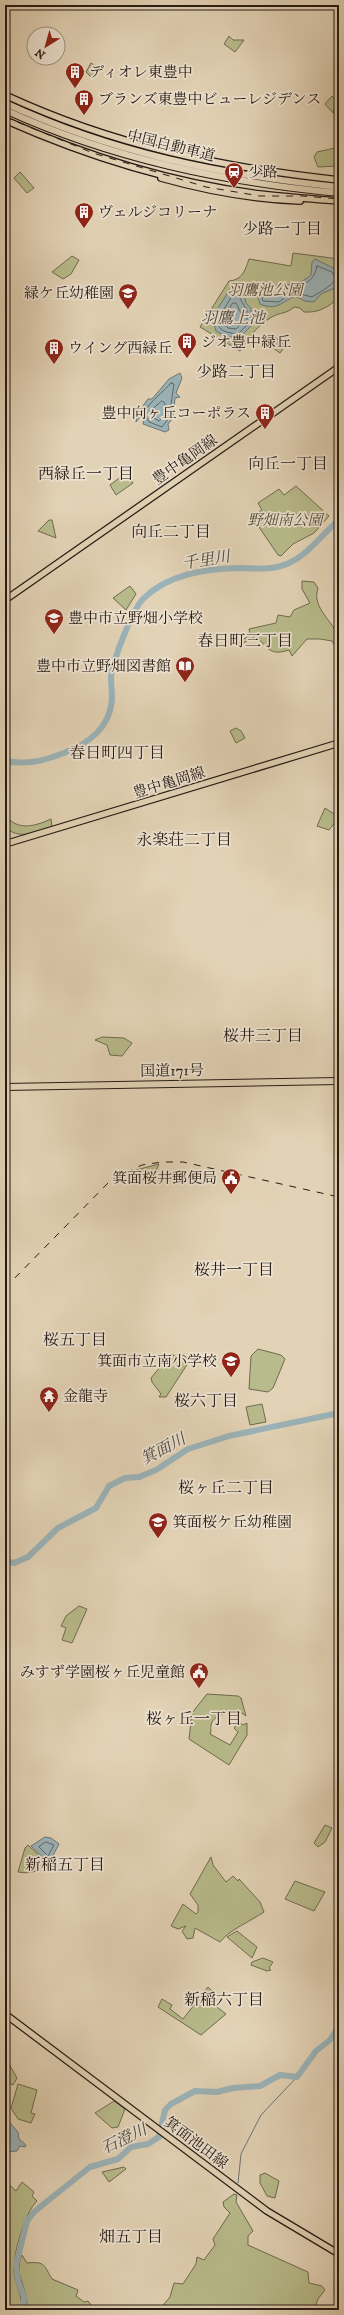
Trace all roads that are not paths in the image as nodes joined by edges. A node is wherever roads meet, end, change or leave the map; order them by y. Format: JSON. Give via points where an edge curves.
{"nodes":[{"id":1,"x":5,"y":95,"type":"edge"},
{"id":2,"x":5,"y":103,"type":"edge"},
{"id":3,"x":5,"y":110,"type":"edge"},
{"id":4,"x":5,"y":120,"type":"edge"},
{"id":5,"x":339,"y":180,"type":"edge"},
{"id":6,"x":339,"y":187,"type":"edge"},
{"id":7,"x":339,"y":193,"type":"edge"},
{"id":8,"x":339,"y":202,"type":"edge"},
{"id":9,"x":339,"y":367,"type":"edge"},
{"id":10,"x":5,"y":600,"type":"edge"},
{"id":11,"x":339,"y":743,"type":"edge"},
{"id":12,"x":5,"y":844,"type":"edge"},
{"id":13,"x":339,"y":1081,"type":"edge"},
{"id":14,"x":5,"y":1087,"type":"edge"},
{"id":15,"x":5,"y":2014,"type":"edge"},
{"id":16,"x":339,"y":2254,"type":"edge"}],
"edges":[{"from":1,"to":5,"type":"main road","via":[[69,122],[162,152],[248,169]]},
{"from":2,"to":6,"type":"highway","name":"中国自動車道","via":[[88,137],[174,162],[241,175]]},
{"from":3,"to":7,"type":"highway","name":"中国自動車道","via":[[70,137],[145,161],[234,180]]},
{"from":4,"to":8,"type":"main road","via":[[147,174],[204,190],[272,200],[316,199]]},
{"from":9,"to":10,"type":"main road","name":"豊中亀岡線"},
{"from":11,"to":12,"type":"main road","name":"豊中亀岡線"},
{"from":13,"to":14,"type":"highway","name":"国道171号"},
{"from":15,"to":16,"type":"main road","name":"箕面池田線","via":[[267,2211]]}]}
